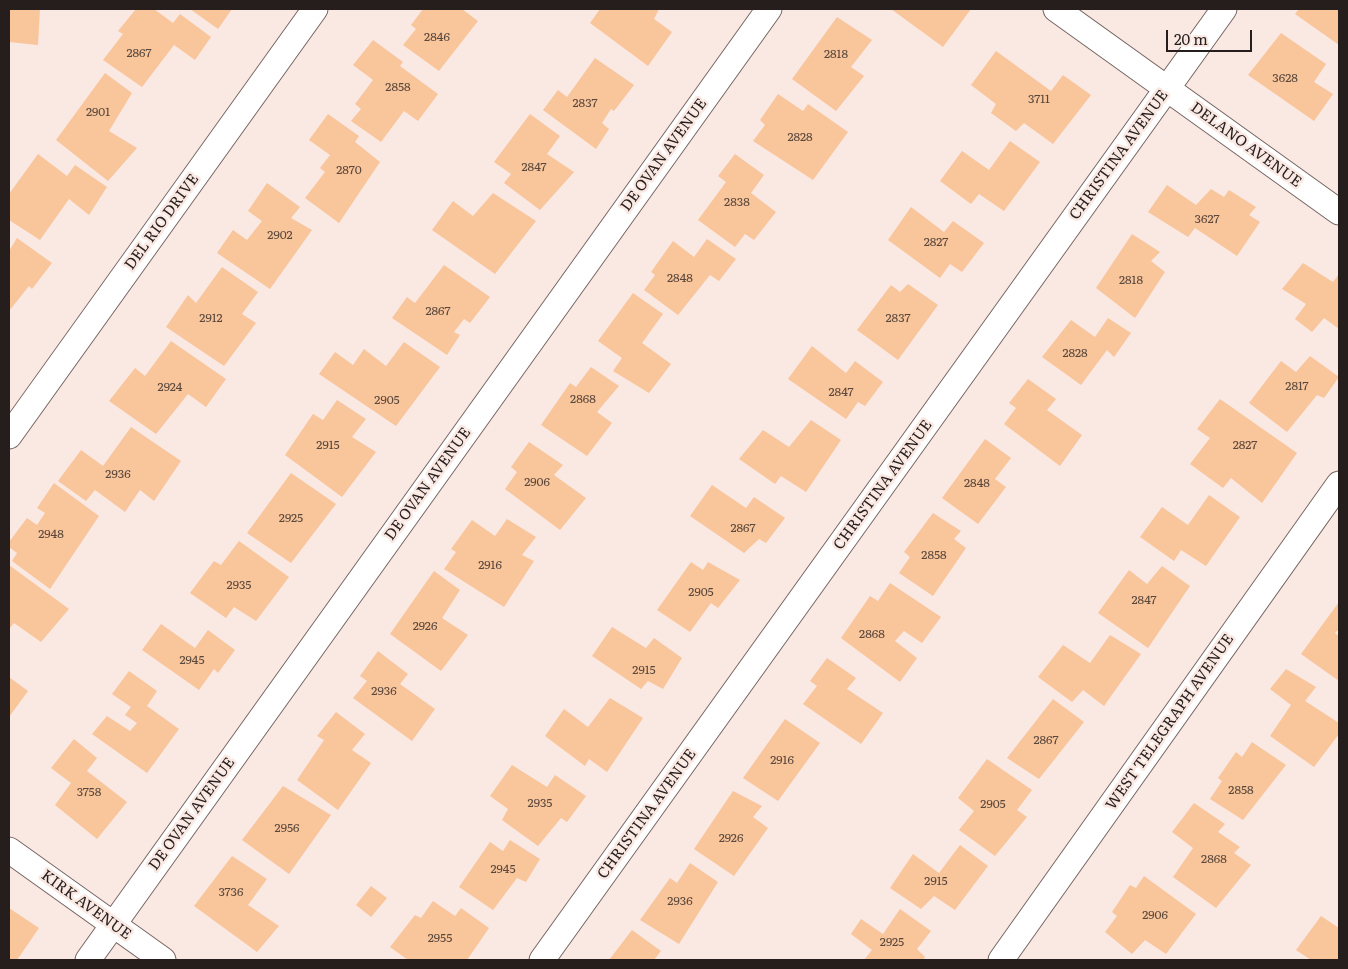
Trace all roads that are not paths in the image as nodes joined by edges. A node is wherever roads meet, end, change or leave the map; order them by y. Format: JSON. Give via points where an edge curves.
{"nodes":[{"id":1,"x":315,"y":9,"type":"edge"},
{"id":2,"x":769,"y":9,"type":"edge"},
{"id":3,"x":1056,"y":9,"type":"edge"},
{"id":4,"x":1224,"y":9,"type":"edge"},
{"id":5,"x":1167,"y":88,"type":"junction"},
{"id":6,"x":1339,"y":212,"type":"edge"},
{"id":7,"x":9,"y":436,"type":"edge"},
{"id":8,"x":1339,"y":484,"type":"edge"},
{"id":9,"x":9,"y":850,"type":"edge"},
{"id":10,"x":113,"y":924,"type":"junction"},
{"id":11,"x":88,"y":960,"type":"edge"},
{"id":12,"x":164,"y":960,"type":"edge"},
{"id":13,"x":542,"y":960,"type":"edge"},
{"id":14,"x":1001,"y":960,"type":"edge"}],
"edges":[{"from":1,"to":7,"type":"street","name":"DEL RIO DRIVE"},
{"from":2,"to":10,"type":"street","name":"DE OVAN AVENUE"},
{"from":3,"to":5,"type":"street","name":"DELANO AVENUE"},
{"from":4,"to":5,"type":"street","name":"CHRISTINA AVENUE"},
{"from":5,"to":6,"type":"street","name":"DELANO AVENUE"},
{"from":5,"to":13,"type":"street","name":"CHRISTINA AVENUE"},
{"from":8,"to":14,"type":"street","name":"WEST TELEGRAPH AVENUE"},
{"from":9,"to":10,"type":"street","name":"KIRK AVENUE"},
{"from":10,"to":11,"type":"street","name":"DE OVAN AVENUE"},
{"from":10,"to":12,"type":"street","name":"KIRK AVENUE"}]}
